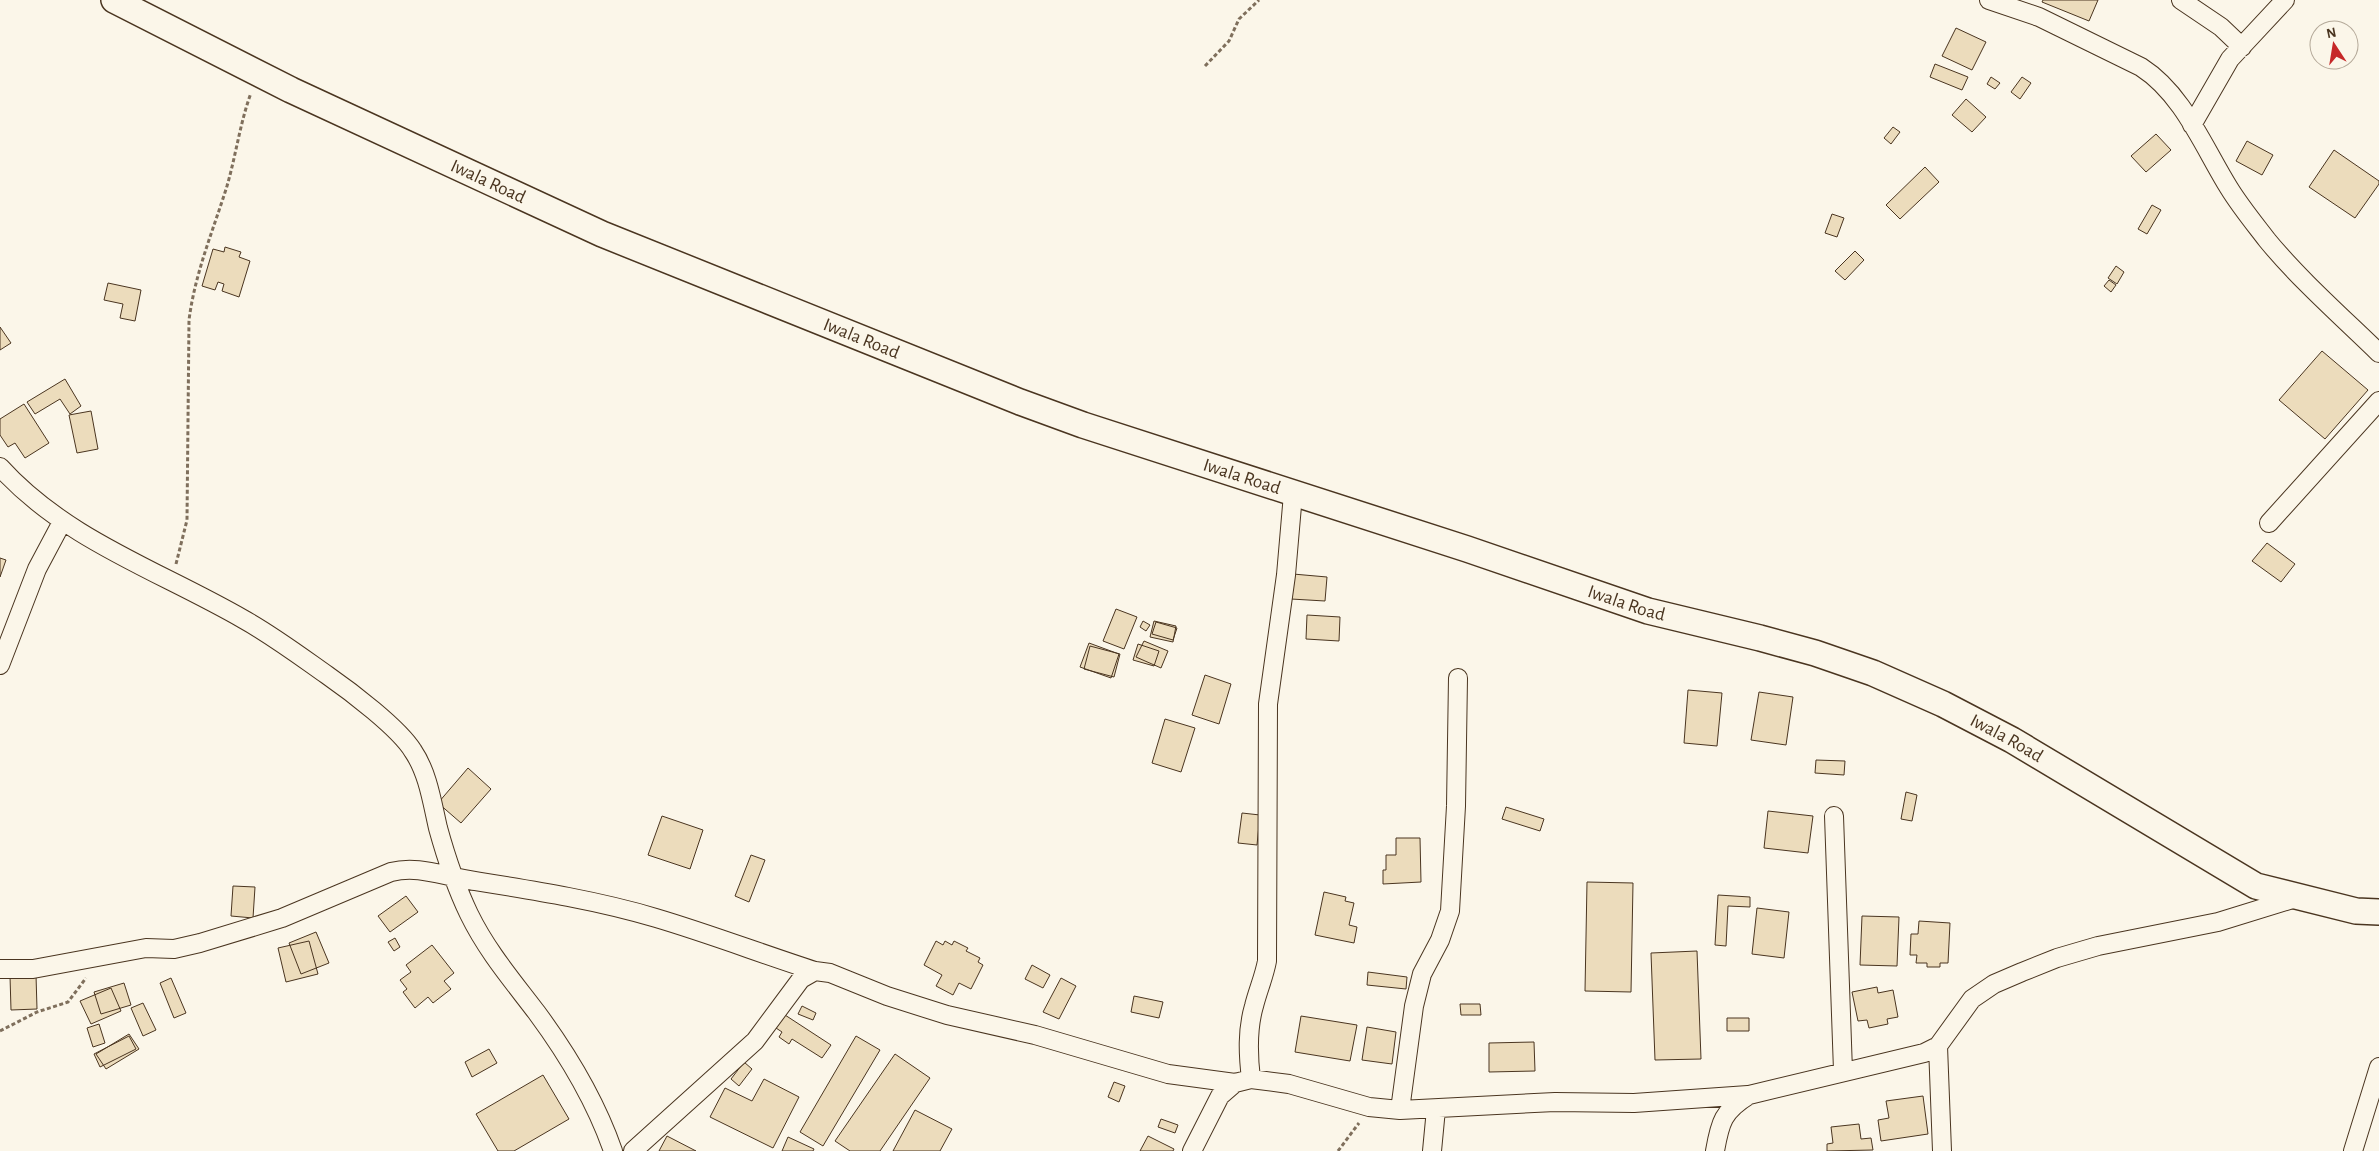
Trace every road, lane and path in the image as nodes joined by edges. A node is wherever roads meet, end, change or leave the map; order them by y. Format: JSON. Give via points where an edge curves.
{"nodes":[{"id":1,"x":114,"y":0,"type":"edge"},
{"id":2,"x":1259,"y":0,"type":"edge"},
{"id":3,"x":1988,"y":0,"type":"edge"},
{"id":4,"x":2180,"y":0,"type":"edge"},
{"id":5,"x":2285,"y":0,"type":"edge"},
{"id":6,"x":2242,"y":47,"type":"junction"},
{"id":7,"x":1205,"y":66,"type":"dead end"},
{"id":8,"x":258,"y":73,"type":"junction"},
{"id":9,"x":2192,"y":125,"type":"junction"},
{"id":10,"x":2379,"y":353,"type":"edge"},
{"id":11,"x":2379,"y":401,"type":"edge"},
{"id":12,"x":0,"y":467,"type":"edge"},
{"id":13,"x":1293,"y":494,"type":"junction"},
{"id":14,"x":62,"y":522,"type":"junction"},
{"id":15,"x":2269,"y":523,"type":"dead end"},
{"id":16,"x":170,"y":581,"type":"junction"},
{"id":17,"x":0,"y":665,"type":"edge"},
{"id":18,"x":1458,"y":678,"type":"dead end"},
{"id":19,"x":1834,"y":816,"type":"dead end"},
{"id":20,"x":454,"y":878,"type":"junction"},
{"id":21,"x":2299,"y":897,"type":"junction"},
{"id":22,"x":2379,"y":912,"type":"edge"},
{"id":23,"x":95,"y":959,"type":"junction"},
{"id":24,"x":0,"y":969,"type":"edge"},
{"id":25,"x":815,"y":971,"type":"junction"},
{"id":26,"x":0,"y":1031,"type":"edge"},
{"id":27,"x":1938,"y":1046,"type":"junction"},
{"id":28,"x":2379,"y":1067,"type":"edge"},
{"id":29,"x":1843,"y":1071,"type":"junction"},
{"id":30,"x":1243,"y":1081,"type":"junction"},
{"id":31,"x":1750,"y":1095,"type":"junction"},
{"id":32,"x":1368,"y":1107,"type":"junction"},
{"id":33,"x":1436,"y":1109,"type":"junction"},
{"id":34,"x":1400,"y":1110,"type":"junction"},
{"id":35,"x":613,"y":1151,"type":"edge"},
{"id":36,"x":633,"y":1151,"type":"edge"},
{"id":37,"x":1192,"y":1151,"type":"edge"},
{"id":38,"x":1338,"y":1151,"type":"edge"},
{"id":39,"x":1432,"y":1151,"type":"edge"},
{"id":40,"x":1715,"y":1151,"type":"edge"},
{"id":41,"x":1942,"y":1151,"type":"edge"},
{"id":42,"x":2353,"y":1151,"type":"edge"}],
"edges":[{"from":1,"to":8,"type":"street","name":"Iwala Road"},
{"from":2,"to":7,"type":"path","via":[[1239,19],[1229,42]]},
{"from":3,"to":9,"type":"street","via":[[2039,17],[2140,66],[2166,88]]},
{"from":4,"to":6,"type":"street"},
{"from":5,"to":6,"type":"street"},
{"from":6,"to":9,"type":"street","via":[[2230,59]]},
{"from":8,"to":13,"type":"street","name":"Iwala Road","via":[[602,234],[1020,402]]},
{"from":8,"to":16,"type":"path","via":[[245,109],[218,218],[202,258],[193,293],[189,320],[187,520],[180,556]]},
{"from":9,"to":10,"type":"street","via":[[2230,189],[2268,241]]},
{"from":11,"to":15,"type":"street"},
{"from":12,"to":14,"type":"street"},
{"from":13,"to":21,"type":"street","name":"Iwala Road","via":[[1648,611],[1815,653],[1873,673],[2012,740],[2256,886]]},
{"from":13,"to":30,"type":"street","via":[[1286,575],[1268,704],[1267,961],[1254,1005]]},
{"from":14,"to":16,"type":"street"},
{"from":14,"to":17,"type":"street","via":[[37,570]]},
{"from":16,"to":20,"type":"street","via":[[244,619],[283,645],[329,677],[403,737],[424,772]]},
{"from":18,"to":34,"type":"street","via":[[1450,911],[1420,982],[1406,1052]]},
{"from":19,"to":29,"type":"street"},
{"from":20,"to":23,"type":"street","via":[[405,868],[282,918],[200,943],[174,949],[146,948]]},
{"from":20,"to":25,"type":"street","via":[[628,911]]},
{"from":20,"to":35,"type":"street","via":[[483,940],[561,1048],[585,1088],[606,1129]]},
{"from":21,"to":22,"type":"street","name":"Iwala Road","via":[[2356,911]]},
{"from":21,"to":27,"type":"street","via":[[2218,922],[2098,946],[2022,972],[1994,984],[1972,999]]},
{"from":23,"to":24,"type":"street","via":[[21,971]]},
{"from":23,"to":26,"type":"path","via":[[68,1002],[24,1018]]},
{"from":25,"to":30,"type":"street","via":[[830,973],[947,1015],[1168,1074]]},
{"from":25,"to":36,"type":"street","via":[[801,979],[754,1041]]},
{"from":27,"to":29,"type":"street"},
{"from":27,"to":41,"type":"street"},
{"from":28,"to":42,"type":"street"},
{"from":29,"to":31,"type":"street"},
{"from":30,"to":32,"type":"street","via":[[1289,1084]]},
{"from":30,"to":37,"type":"street","via":[[1220,1096]]},
{"from":31,"to":33,"type":"street","via":[[1634,1103],[1555,1102]]},
{"from":31,"to":40,"type":"street","via":[[1725,1114]]},
{"from":32,"to":34,"type":"street"},
{"from":32,"to":38,"type":"path"},
{"from":33,"to":34,"type":"street"},
{"from":33,"to":39,"type":"street"}]}
